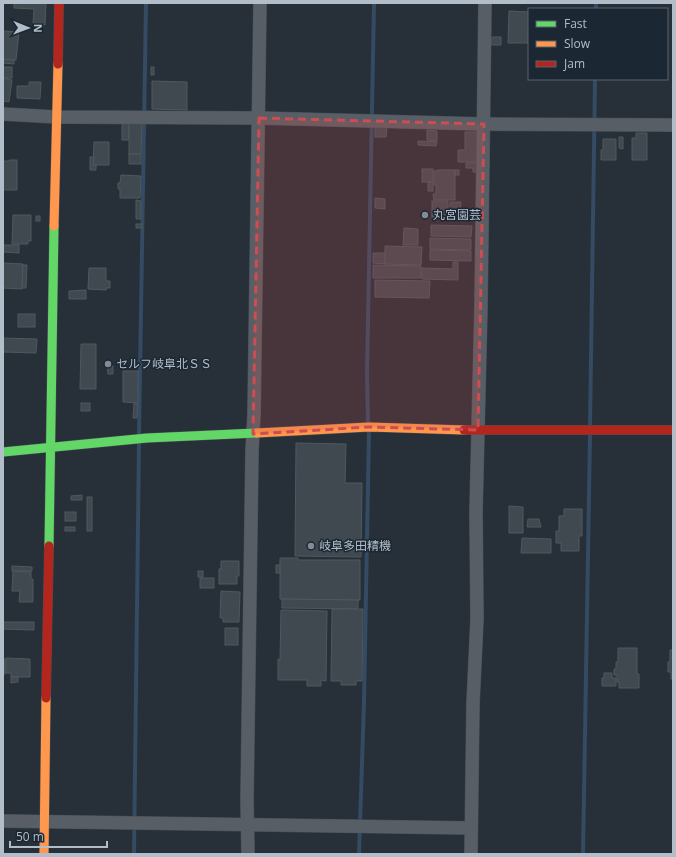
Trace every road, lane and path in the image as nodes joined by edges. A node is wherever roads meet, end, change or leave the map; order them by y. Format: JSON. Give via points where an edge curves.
{"nodes":[{"id":1,"x":59,"y":3,"type":"edge"},
{"id":2,"x":260,"y":3,"type":"edge"},
{"id":3,"x":485,"y":3,"type":"edge"},
{"id":4,"x":3,"y":114,"type":"edge"},
{"id":5,"x":56,"y":117,"type":"junction"},
{"id":6,"x":259,"y":118,"type":"junction"},
{"id":7,"x":484,"y":124,"type":"junction"},
{"id":8,"x":673,"y":125,"type":"edge"},
{"id":9,"x":478,"y":430,"type":"junction"},
{"id":10,"x":673,"y":430,"type":"edge"},
{"id":11,"x":252,"y":434,"type":"junction"},
{"id":12,"x":50,"y":447,"type":"junction"},
{"id":13,"x":3,"y":452,"type":"edge"},
{"id":14,"x":3,"y":821,"type":"edge"},
{"id":15,"x":44,"y":822,"type":"junction"},
{"id":16,"x":247,"y":824,"type":"junction"},
{"id":17,"x":471,"y":828,"type":"junction"},
{"id":18,"x":44,"y":854,"type":"edge"},
{"id":19,"x":248,"y":854,"type":"edge"},
{"id":20,"x":471,"y":854,"type":"edge"}],
"edges":[{"from":1,"to":5,"type":"street"},
{"from":2,"to":6,"type":"street"},
{"from":3,"to":7,"type":"street"},
{"from":4,"to":5,"type":"street"},
{"from":5,"to":6,"type":"street"},
{"from":5,"to":12,"type":"street"},
{"from":6,"to":7,"type":"street"},
{"from":6,"to":11,"type":"street"},
{"from":7,"to":8,"type":"street"},
{"from":7,"to":9,"type":"street"},
{"from":9,"to":10,"type":"street"},
{"from":9,"to":11,"type":"street","via":[[369,427]]},
{"from":9,"to":17,"type":"street","via":[[477,619]]},
{"from":11,"to":12,"type":"street","via":[[147,438]]},
{"from":11,"to":16,"type":"street"},
{"from":12,"to":13,"type":"street"},
{"from":12,"to":15,"type":"street"},
{"from":14,"to":15,"type":"street"},
{"from":15,"to":16,"type":"street"},
{"from":15,"to":18,"type":"street"},
{"from":16,"to":17,"type":"street"},
{"from":16,"to":19,"type":"street"},
{"from":17,"to":20,"type":"street"}]}
